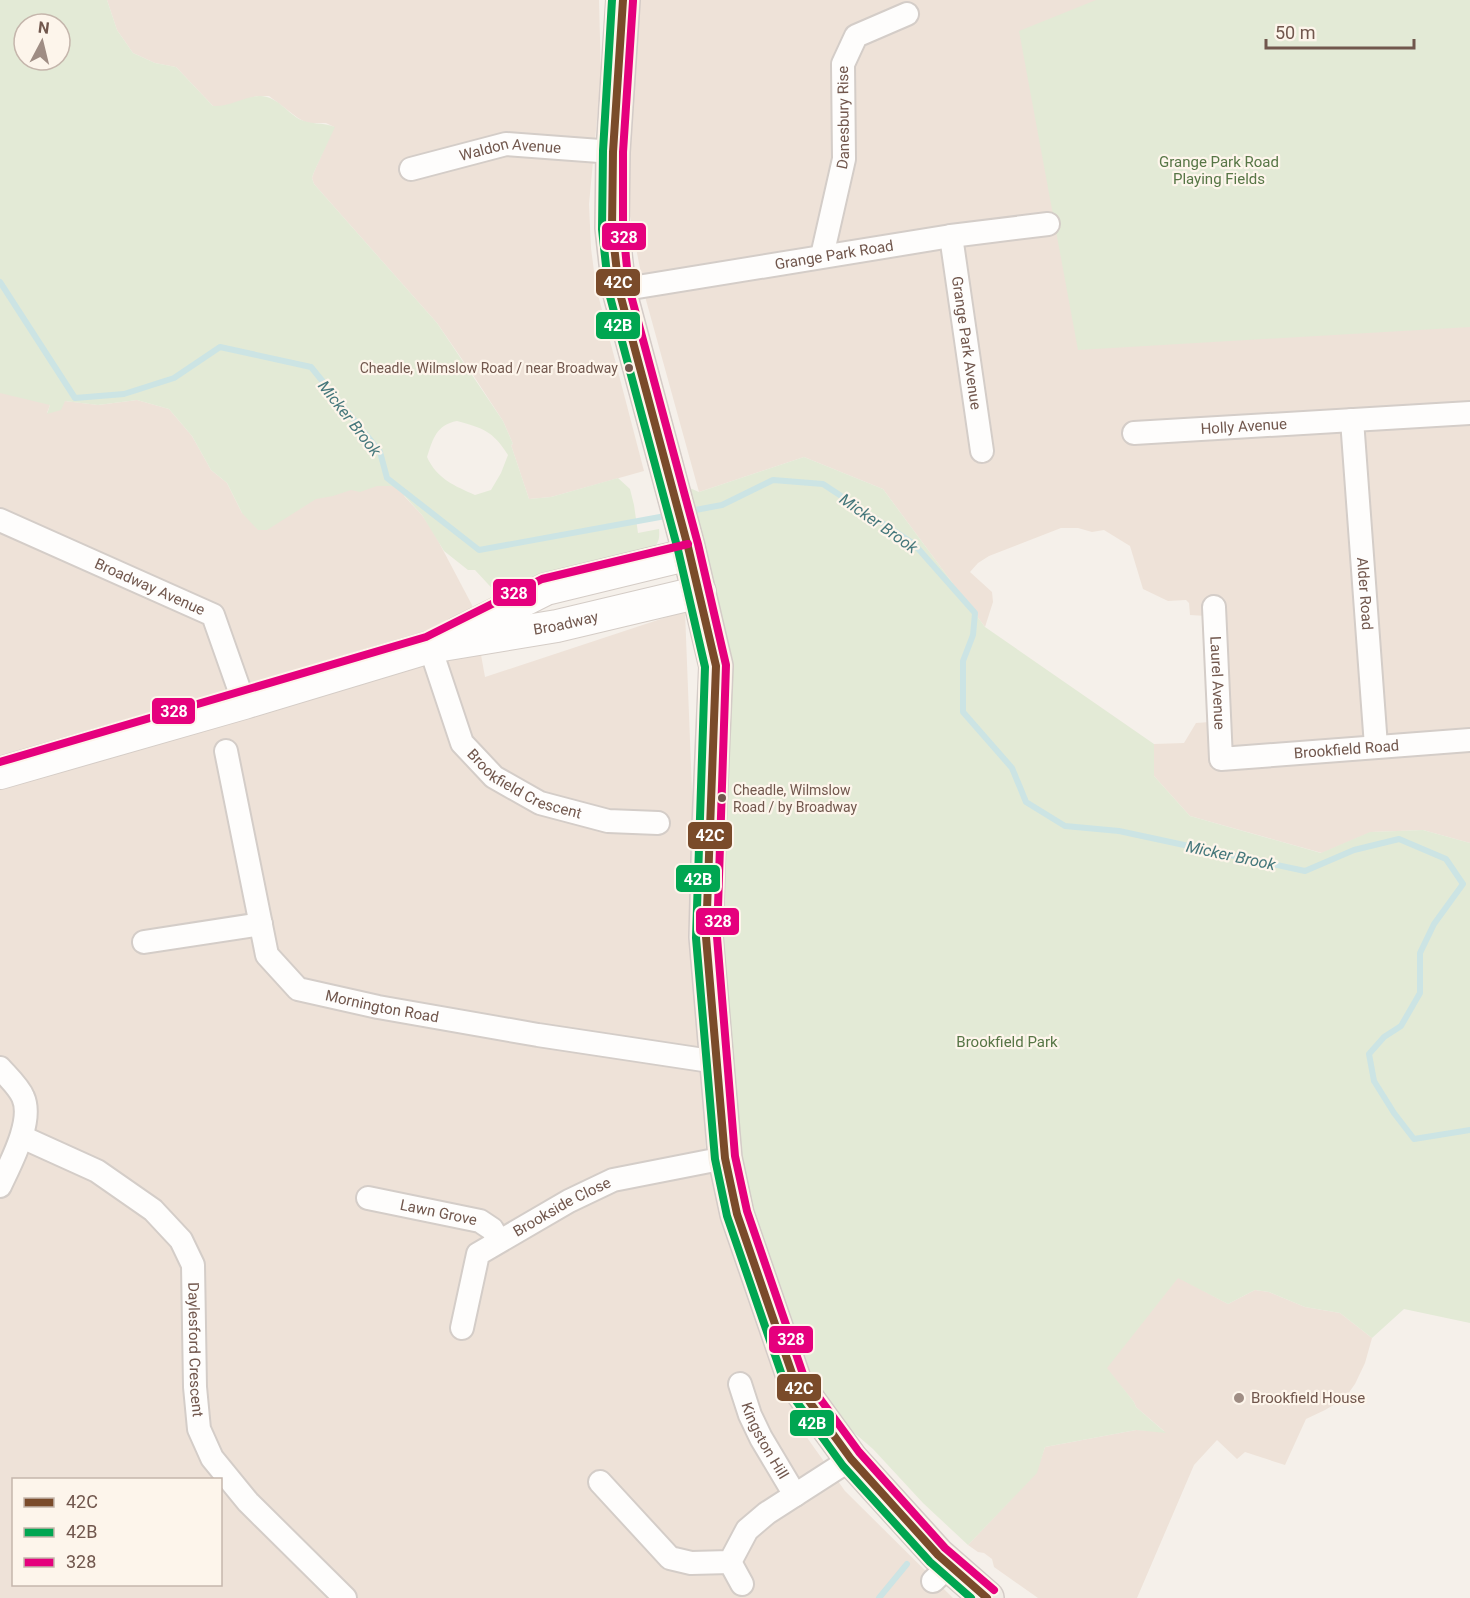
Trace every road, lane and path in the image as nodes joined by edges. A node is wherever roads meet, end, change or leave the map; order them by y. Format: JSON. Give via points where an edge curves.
{"nodes":[{"id":1,"x":623,"y":0,"type":"edge"},
{"id":2,"x":907,"y":14,"type":"dead end"},
{"id":3,"x":613,"y":152,"type":"junction"},
{"id":4,"x":411,"y":169,"type":"dead end"},
{"id":5,"x":1048,"y":224,"type":"dead end"},
{"id":6,"x":951,"y":236,"type":"junction"},
{"id":7,"x":822,"y":256,"type":"junction"},
{"id":8,"x":619,"y":290,"type":"junction"},
{"id":9,"x":1470,"y":413,"type":"edge"},
{"id":10,"x":1353,"y":431,"type":"junction"},
{"id":11,"x":1134,"y":433,"type":"dead end"},
{"id":12,"x":982,"y":450,"type":"dead end"},
{"id":13,"x":0,"y":520,"type":"edge"},
{"id":14,"x":687,"y":544,"type":"junction"},
{"id":15,"x":700,"y":592,"type":"junction"},
{"id":16,"x":1214,"y":607,"type":"dead end"},
{"id":17,"x":430,"y":647,"type":"junction"},
{"id":18,"x":244,"y":703,"type":"junction"},
{"id":19,"x":1470,"y":740,"type":"edge"},
{"id":20,"x":1376,"y":746,"type":"junction"},
{"id":21,"x":226,"y":751,"type":"dead end"},
{"id":22,"x":1221,"y":759,"type":"joint"},
{"id":23,"x":0,"y":773,"type":"edge"},
{"id":24,"x":658,"y":823,"type":"dead end"},
{"id":25,"x":261,"y":924,"type":"junction"},
{"id":26,"x":144,"y":942,"type":"dead end"},
{"id":27,"x":717,"y":1062,"type":"junction"},
{"id":28,"x":0,"y":1068,"type":"edge"},
{"id":29,"x":22,"y":1137,"type":"junction"},
{"id":30,"x":725,"y":1158,"type":"junction"},
{"id":31,"x":0,"y":1186,"type":"edge"},
{"id":32,"x":368,"y":1198,"type":"dead end"},
{"id":33,"x":499,"y":1241,"type":"junction"},
{"id":34,"x":462,"y":1328,"type":"dead end"},
{"id":35,"x":740,"y":1384,"type":"dead end"},
{"id":36,"x":851,"y":1459,"type":"junction"},
{"id":37,"x":600,"y":1482,"type":"dead end"},
{"id":38,"x":795,"y":1495,"type":"junction"},
{"id":39,"x":730,"y":1562,"type":"junction"},
{"id":40,"x":742,"y":1584,"type":"dead end"},
{"id":41,"x":345,"y":1598,"type":"edge"},
{"id":42,"x":987,"y":1598,"type":"edge"}],
"edges":[{"from":1,"to":3,"type":"main road"},
{"from":2,"to":7,"type":"street","name":"Danesbury Rise","via":[[856,36],[843,64],[844,159]]},
{"from":3,"to":4,"type":"street","name":"Waldon Avenue","via":[[506,144]]},
{"from":3,"to":8,"type":"main road","via":[[612,228]]},
{"from":5,"to":6,"type":"street","name":"Grange Park Road"},
{"from":6,"to":7,"type":"street","name":"Grange Park Road"},
{"from":6,"to":12,"type":"street","name":"Grange Park Avenue"},
{"from":7,"to":8,"type":"street","name":"Grange Park Road"},
{"from":8,"to":14,"type":"main road"},
{"from":9,"to":10,"type":"street","name":"Holly Avenue"},
{"from":10,"to":11,"type":"street","name":"Holly Avenue"},
{"from":10,"to":20,"type":"street","name":"Alder Road"},
{"from":13,"to":18,"type":"street","name":"Broadway Avenue","via":[[213,615]]},
{"from":14,"to":15,"type":"main road"},
{"from":14,"to":17,"type":"street","name":"Broadway","via":[[546,589]]},
{"from":15,"to":17,"type":"street","name":"Broadway","via":[[556,626]]},
{"from":15,"to":27,"type":"main road","via":[[716,666],[706,937]]},
{"from":16,"to":22,"type":"street","name":"Laurel Avenue"},
{"from":17,"to":18,"type":"street","name":"Broadway"},
{"from":17,"to":24,"type":"street","name":"Brookfield Crescent","via":[[462,743],[494,777],[540,804],[608,821]]},
{"from":18,"to":23,"type":"street","name":"Broadway"},
{"from":19,"to":20,"type":"street","name":"Brookfield Road"},
{"from":20,"to":22,"type":"street","name":"Brookfield Road"},
{"from":21,"to":25,"type":"street","name":"Mornington Road"},
{"from":25,"to":26,"type":"street"},
{"from":25,"to":27,"type":"street","name":"Mornington Road","via":[[267,955],[298,989],[538,1035]]},
{"from":27,"to":30,"type":"main road"},
{"from":28,"to":29,"type":"street","via":[[24,1098],[26,1119]]},
{"from":29,"to":31,"type":"street"},
{"from":29,"to":41,"type":"street","name":"Daylesford Crescent","via":[[97,1171],[153,1210],[181,1240],[193,1265],[199,1429],[212,1458],[248,1502]]},
{"from":30,"to":33,"type":"street","name":"Brookside Close","via":[[613,1180]]},
{"from":30,"to":36,"type":"main road","via":[[737,1214],[795,1382]]},
{"from":32,"to":33,"type":"street","name":"Lawn Grove","via":[[480,1221],[492,1229]]},
{"from":33,"to":34,"type":"street","name":"Brookside Close","via":[[478,1254]]},
{"from":35,"to":38,"type":"street","name":"Kingston Hill","via":[[761,1438]]},
{"from":36,"to":38,"type":"street","name":"Kingston Hill"},
{"from":36,"to":42,"type":"main road","via":[[938,1555],[942,1573]]},
{"from":37,"to":39,"type":"street","via":[[670,1558],[691,1563]]},
{"from":38,"to":39,"type":"street","name":"Kingston Hill","via":[[747,1530]]},
{"from":39,"to":40,"type":"street"}]}
